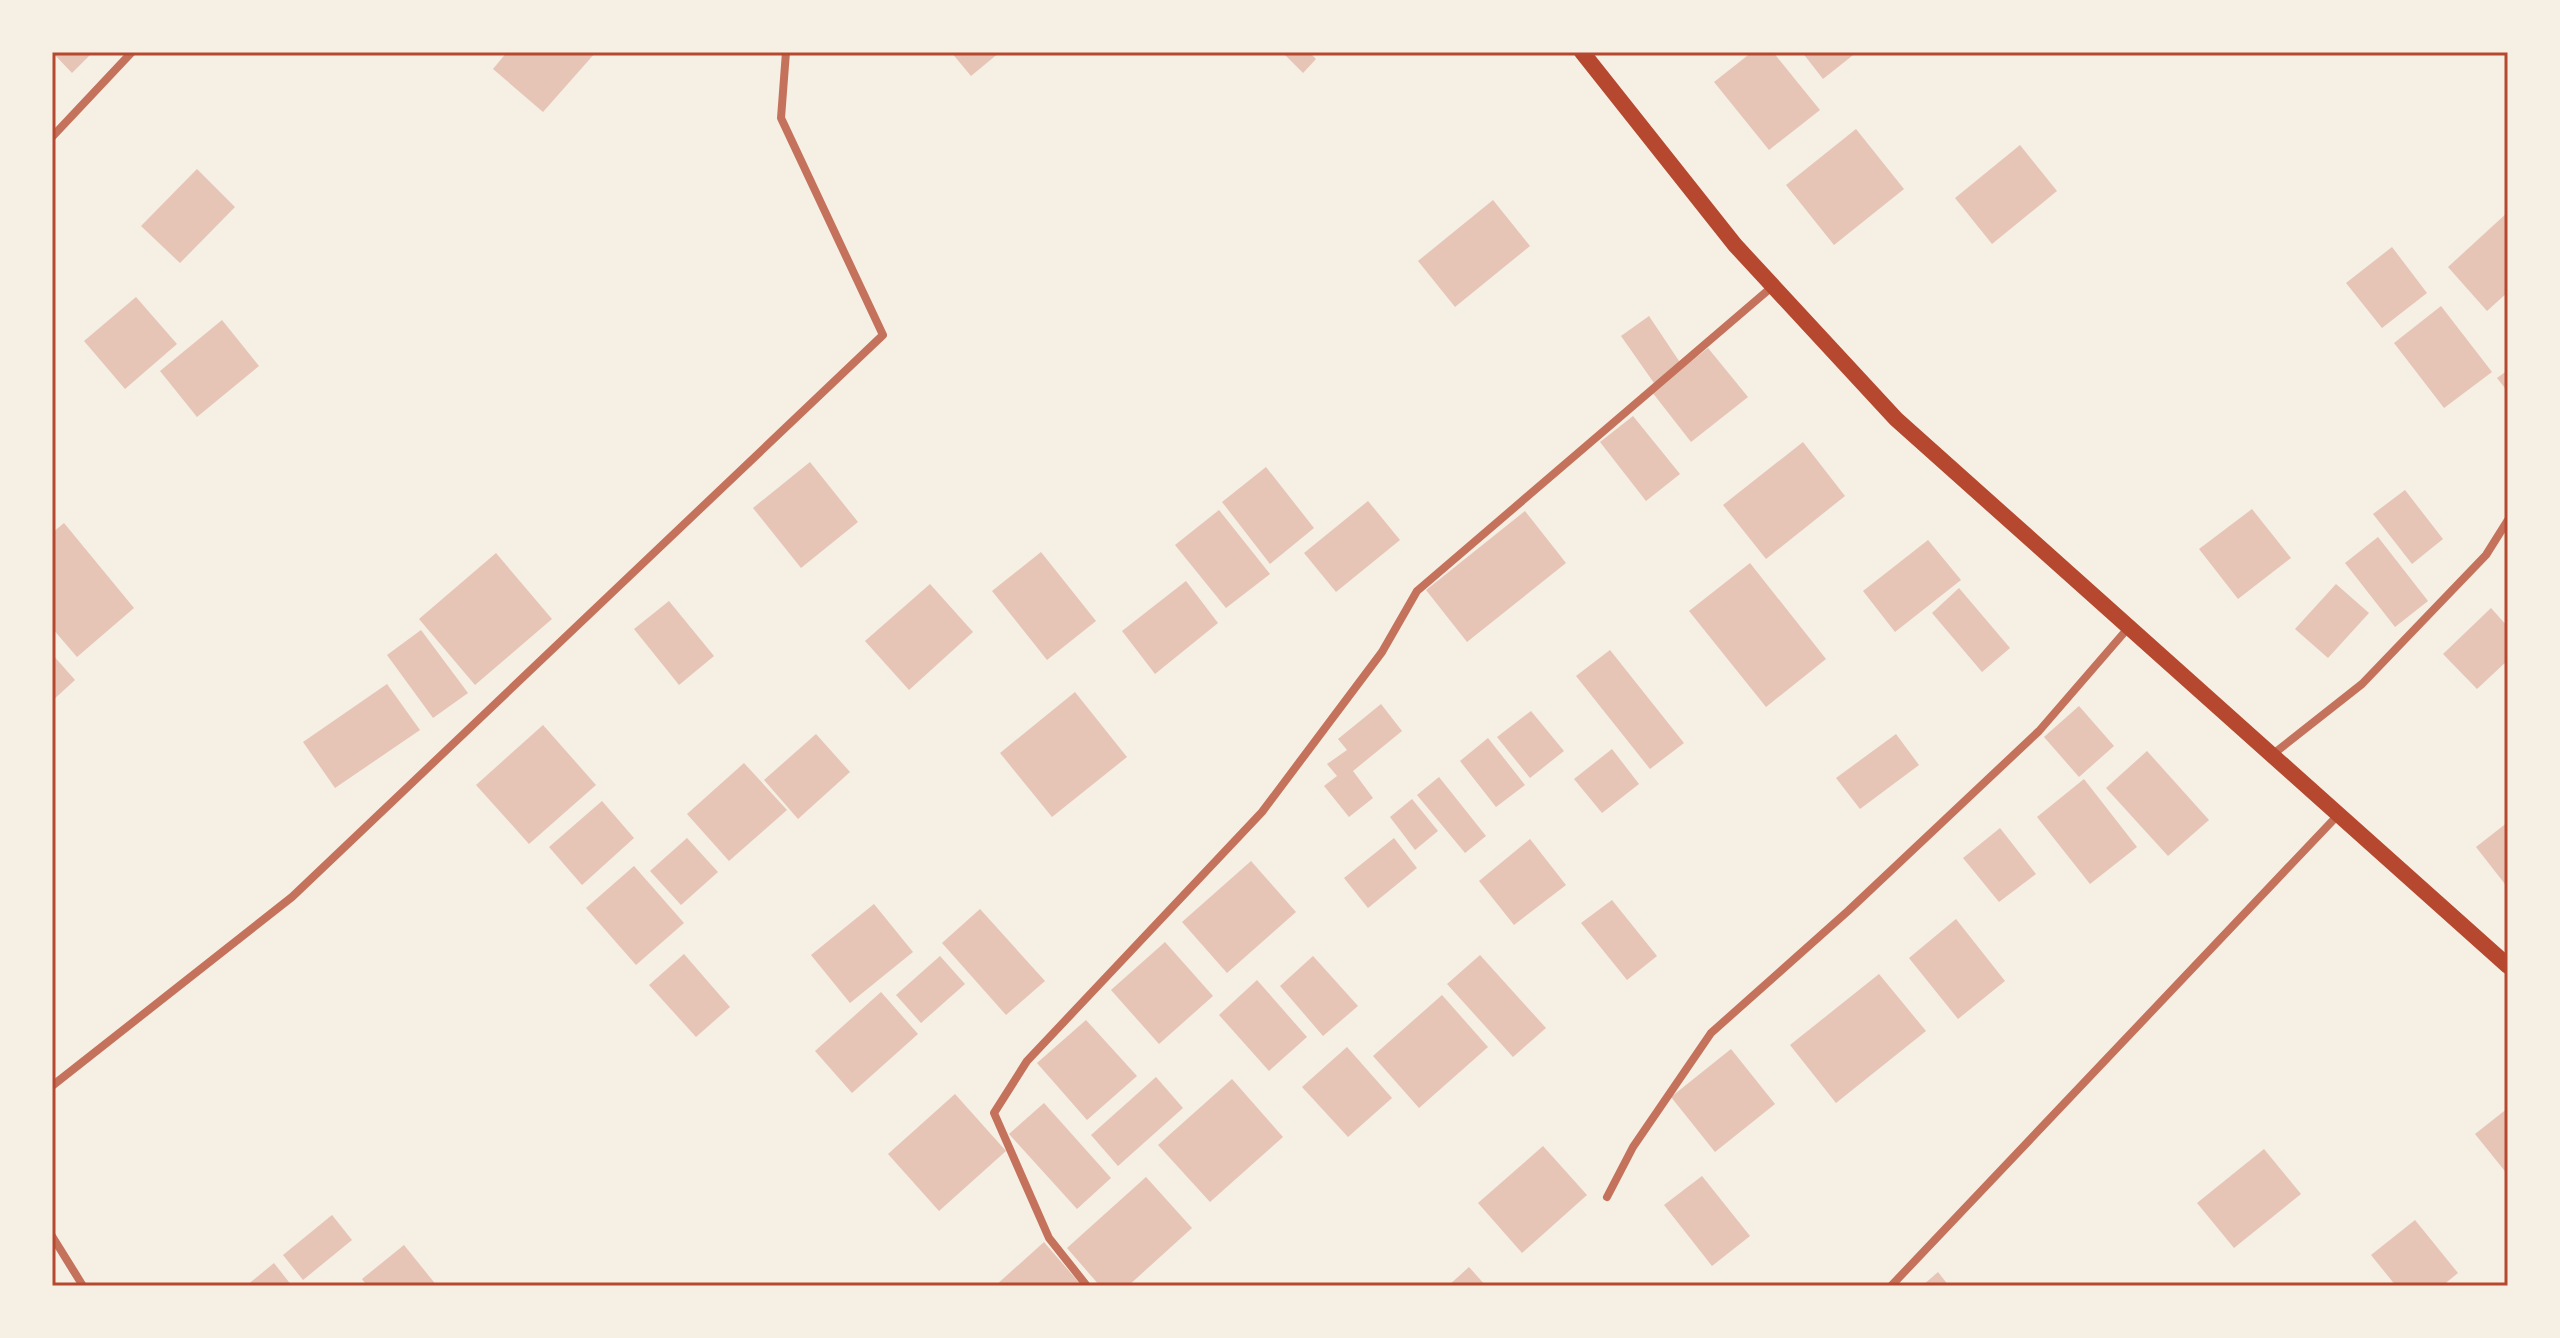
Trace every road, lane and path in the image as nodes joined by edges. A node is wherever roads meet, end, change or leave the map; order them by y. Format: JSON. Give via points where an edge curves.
{"nodes":[{"id":1,"x":132,"y":52,"type":"edge"},
{"id":2,"x":786,"y":52,"type":"edge"},
{"id":3,"x":1582,"y":52,"type":"edge"},
{"id":4,"x":52,"y":137,"type":"edge"},
{"id":5,"x":1773,"y":286,"type":"junction"},
{"id":6,"x":2508,"y":520,"type":"edge"},
{"id":7,"x":2129,"y":627,"type":"junction"},
{"id":8,"x":2272,"y":755,"type":"junction"},
{"id":9,"x":2338,"y":815,"type":"junction"},
{"id":10,"x":2508,"y":966,"type":"edge"},
{"id":11,"x":52,"y":1086,"type":"edge"},
{"id":12,"x":1607,"y":1197,"type":"dead end"},
{"id":13,"x":52,"y":1236,"type":"edge"},
{"id":14,"x":83,"y":1286,"type":"edge"},
{"id":15,"x":1087,"y":1286,"type":"edge"},
{"id":16,"x":1891,"y":1286,"type":"edge"}],
"edges":[{"from":1,"to":4,"type":"street"},
{"from":2,"to":11,"type":"street","via":[[781,118],[883,335],[292,897]]},
{"from":3,"to":5,"type":"main road"},
{"from":5,"to":7,"type":"main road","via":[[1896,419]]},
{"from":5,"to":15,"type":"street","via":[[1417,591],[1382,652],[1262,812],[1027,1061],[994,1113],[1049,1238]]},
{"from":6,"to":8,"type":"street","via":[[2486,555],[2362,684]]},
{"from":7,"to":8,"type":"main road"},
{"from":7,"to":12,"type":"street","via":[[2039,731],[1711,1033],[1633,1147]]},
{"from":8,"to":9,"type":"main road"},
{"from":9,"to":10,"type":"main road"},
{"from":9,"to":16,"type":"street"},
{"from":13,"to":14,"type":"street"}]}
